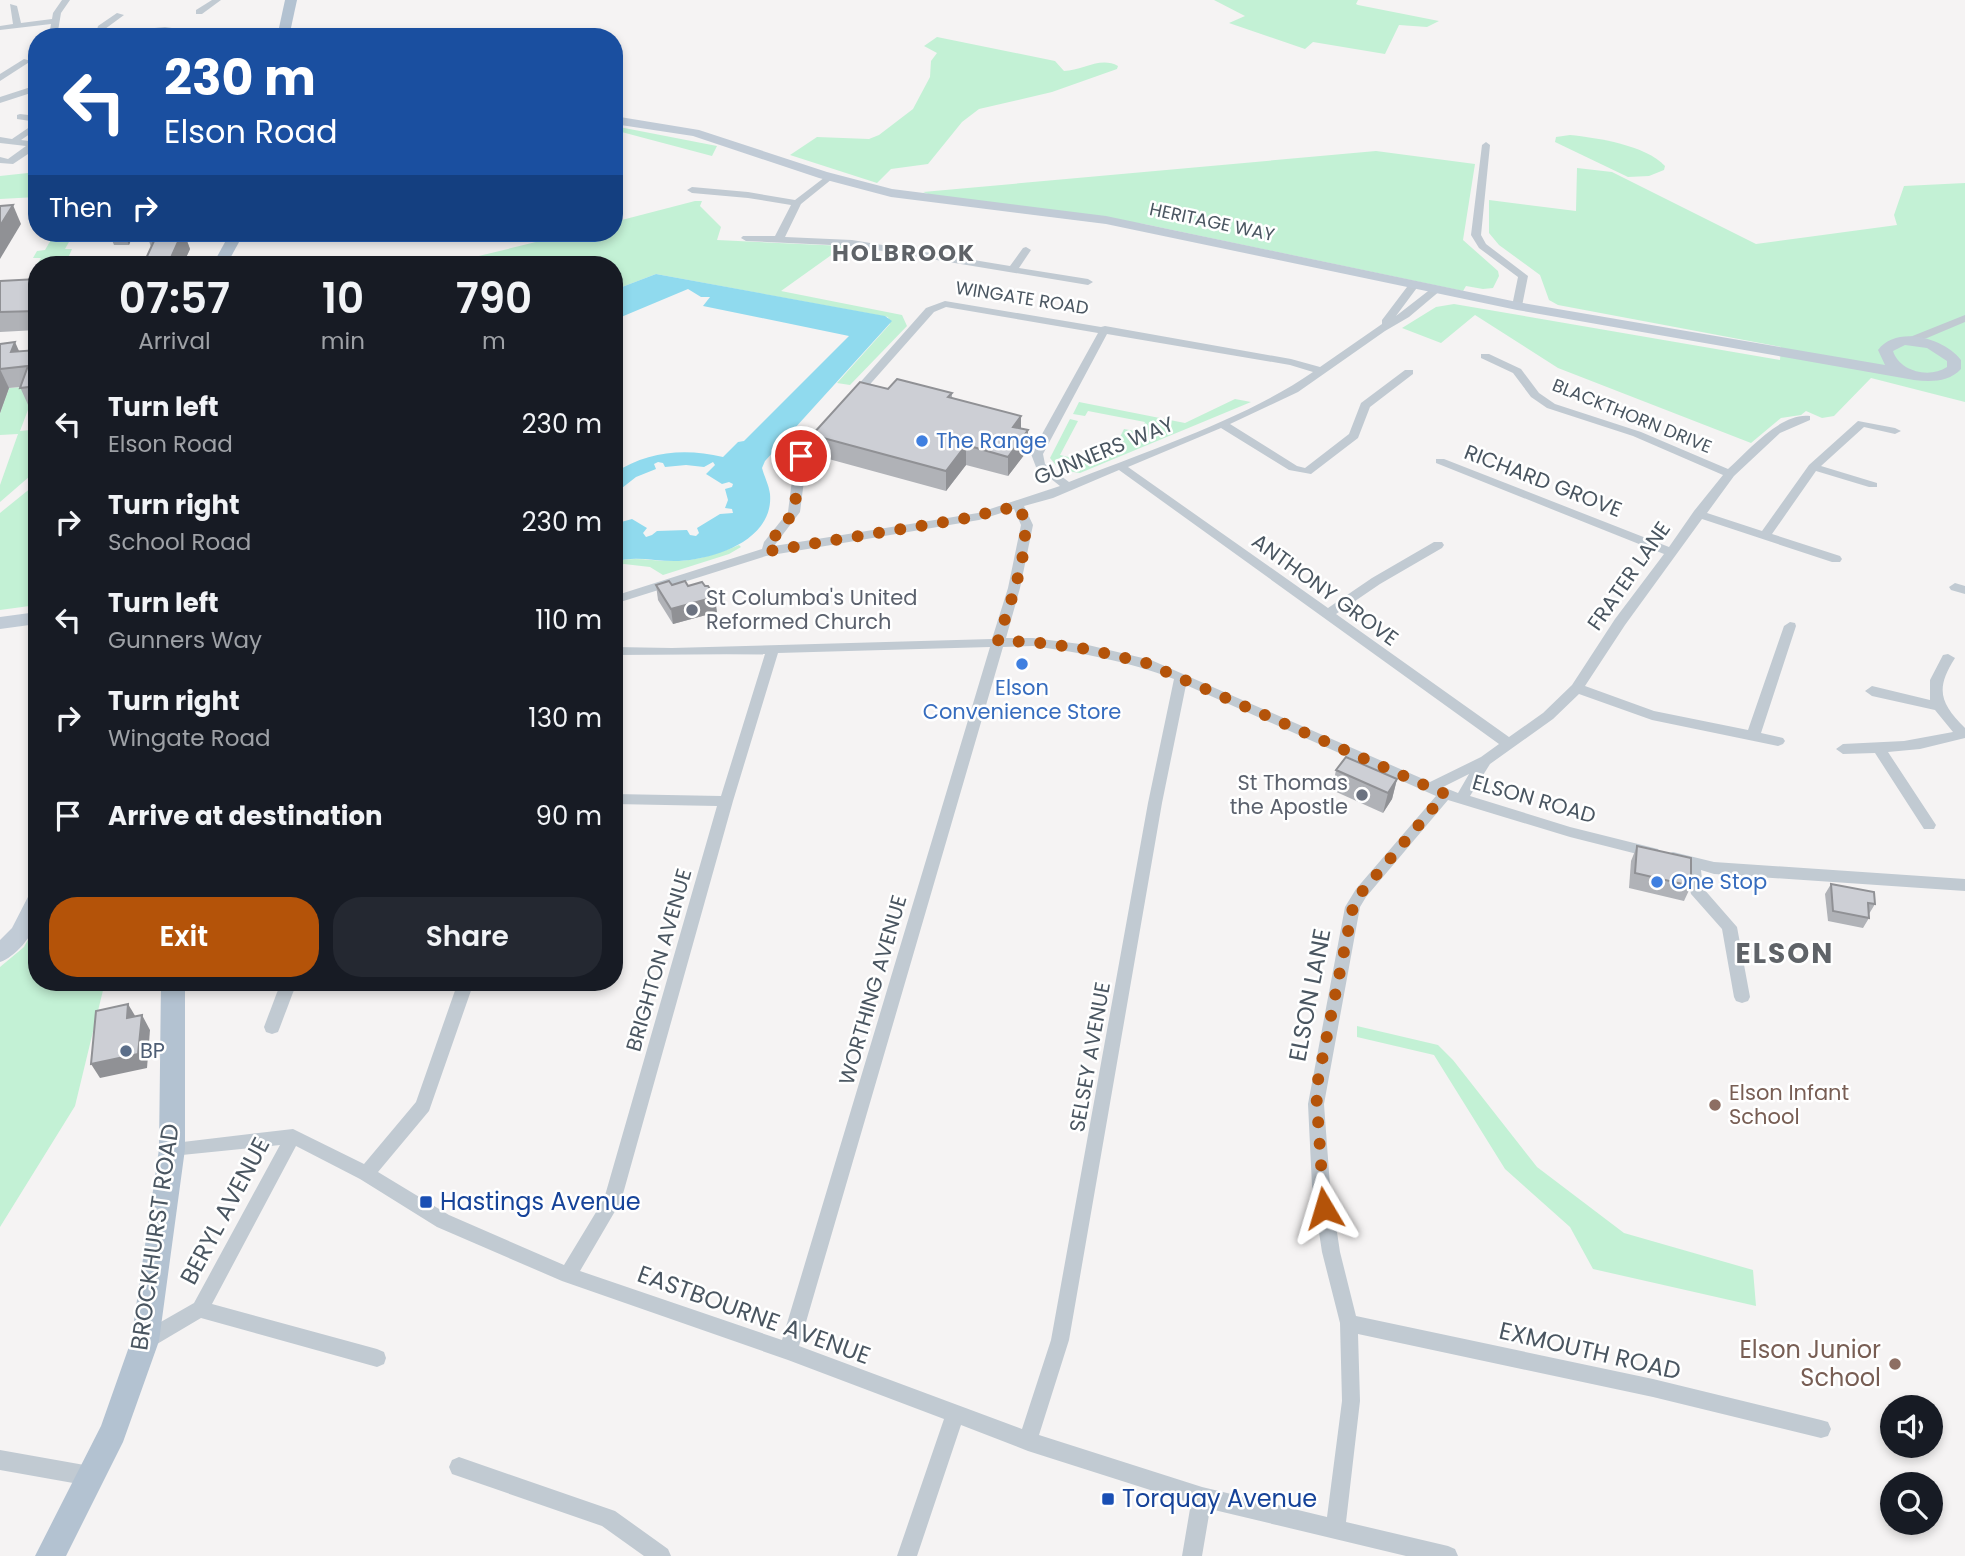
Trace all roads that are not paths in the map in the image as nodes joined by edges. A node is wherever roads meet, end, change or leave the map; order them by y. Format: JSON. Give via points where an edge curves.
{"nodes":[{"id":1,"x":66,"y":0,"type":"edge"},
{"id":2,"x":291,"y":0,"type":"edge"},
{"id":3,"x":218,"y":4,"type":"edge"},
{"id":4,"x":13,"y":6,"type":"dead end"},
{"id":5,"x":203,"y":10,"type":"dead end"},
{"id":6,"x":120,"y":15,"type":"dead end"},
{"id":7,"x":97,"y":20,"type":"dead end"},
{"id":8,"x":54,"y":21,"type":"junction"},
{"id":9,"x":109,"y":22,"type":"junction"},
{"id":10,"x":16,"y":25,"type":"junction"},
{"id":11,"x":0,"y":28,"type":"edge"},
{"id":12,"x":54,"y":28,"type":"edge"},
{"id":13,"x":101,"y":28,"type":"edge"},
{"id":14,"x":285,"y":28,"type":"edge"},
{"id":15,"x":28,"y":65,"type":"dead end"},
{"id":16,"x":0,"y":78,"type":"edge"},
{"id":17,"x":28,"y":91,"type":"edge"},
{"id":18,"x":0,"y":100,"type":"edge"},
{"id":19,"x":20,"y":117,"type":"dead end"},
{"id":20,"x":28,"y":118,"type":"edge"},
{"id":21,"x":623,"y":122,"type":"edge"},
{"id":22,"x":28,"y":131,"type":"edge"},
{"id":23,"x":0,"y":140,"type":"edge"},
{"id":24,"x":13,"y":142,"type":"junction"},
{"id":25,"x":28,"y":144,"type":"edge"},
{"id":26,"x":1486,"y":145,"type":"dead end"},
{"id":27,"x":28,"y":150,"type":"edge"},
{"id":28,"x":0,"y":160,"type":"edge"},
{"id":29,"x":829,"y":177,"type":"junction"},
{"id":30,"x":692,"y":190,"type":"dead end"},
{"id":31,"x":797,"y":204,"type":"junction"},
{"id":32,"x":746,"y":238,"type":"dead end"},
{"id":33,"x":779,"y":239,"type":"junction"},
{"id":34,"x":1026,"y":250,"type":"dead end"},
{"id":35,"x":1013,"y":270,"type":"junction"},
{"id":36,"x":1087,"y":282,"type":"dead end"},
{"id":37,"x":1414,"y":285,"type":"junction"},
{"id":38,"x":1436,"y":290,"type":"junction"},
{"id":39,"x":1517,"y":306,"type":"junction"},
{"id":40,"x":1965,"y":318,"type":"edge"},
{"id":41,"x":1945,"y":327,"type":"junction"},
{"id":42,"x":1105,"y":329,"type":"junction"},
{"id":43,"x":1381,"y":329,"type":"junction"},
{"id":44,"x":1905,"y":341,"type":"junction"},
{"id":45,"x":1886,"y":347,"type":"junction"},
{"id":46,"x":1946,"y":353,"type":"junction"},
{"id":47,"x":1493,"y":356,"type":"dead end"},
{"id":48,"x":1806,"y":357,"type":"junction"},
{"id":49,"x":1965,"y":366,"type":"edge"},
{"id":50,"x":1322,"y":371,"type":"junction"},
{"id":51,"x":1409,"y":372,"type":"dead end"},
{"id":52,"x":1922,"y":376,"type":"junction"},
{"id":53,"x":1965,"y":384,"type":"edge"},
{"id":54,"x":849,"y":402,"type":"edge"},
{"id":55,"x":1806,"y":418,"type":"dead end"},
{"id":56,"x":830,"y":423,"type":"edge"},
{"id":57,"x":1222,"y":424,"type":"junction"},
{"id":58,"x":1895,"y":431,"type":"dead end"},
{"id":59,"x":1440,"y":461,"type":"dead end"},
{"id":60,"x":1120,"y":466,"type":"junction"},
{"id":61,"x":1813,"y":467,"type":"junction"},
{"id":62,"x":1730,"y":474,"type":"junction"},
{"id":63,"x":1873,"y":485,"type":"dead end"},
{"id":64,"x":1068,"y":487,"type":"junction"},
{"id":65,"x":1018,"y":506,"type":"junction"},
{"id":66,"x":1698,"y":514,"type":"junction"},
{"id":67,"x":1765,"y":536,"type":"junction"},
{"id":68,"x":1438,"y":545,"type":"dead end"},
{"id":69,"x":769,"y":551,"type":"junction"},
{"id":70,"x":1671,"y":552,"type":"junction"},
{"id":71,"x":1836,"y":559,"type":"dead end"},
{"id":72,"x":623,"y":597,"type":"edge"},
{"id":73,"x":1327,"y":615,"type":"junction"},
{"id":74,"x":28,"y":619,"type":"edge"},
{"id":75,"x":0,"y":622,"type":"edge"},
{"id":76,"x":1790,"y":626,"type":"dead end"},
{"id":77,"x":998,"y":641,"type":"junction"},
{"id":78,"x":773,"y":650,"type":"junction"},
{"id":79,"x":623,"y":651,"type":"edge"},
{"id":80,"x":1948,"y":658,"type":"dead end"},
{"id":81,"x":1181,"y":677,"type":"junction"},
{"id":82,"x":1577,"y":688,"type":"junction"},
{"id":83,"x":1872,"y":691,"type":"dead end"},
{"id":84,"x":1937,"y":706,"type":"junction"},
{"id":85,"x":1964,"y":734,"type":"edge"},
{"id":86,"x":1753,"y":736,"type":"junction"},
{"id":87,"x":1778,"y":741,"type":"dead end"},
{"id":88,"x":1509,"y":744,"type":"junction"},
{"id":89,"x":1843,"y":749,"type":"dead end"},
{"id":90,"x":1879,"y":749,"type":"junction"},
{"id":91,"x":1486,"y":760,"type":"junction"},
{"id":92,"x":1445,"y":794,"type":"junction"},
{"id":93,"x":623,"y":799,"type":"edge"},
{"id":94,"x":726,"y":801,"type":"junction"},
{"id":95,"x":1929,"y":825,"type":"dead end"},
{"id":96,"x":1692,"y":862,"type":"junction"},
{"id":97,"x":1965,"y":885,"type":"edge"},
{"id":98,"x":28,"y":917,"type":"edge"},
{"id":99,"x":0,"y":954,"type":"edge"},
{"id":100,"x":173,"y":991,"type":"edge"},
{"id":101,"x":286,"y":991,"type":"edge"},
{"id":102,"x":463,"y":991,"type":"edge"},
{"id":103,"x":1742,"y":997,"type":"dead end"},
{"id":104,"x":272,"y":1027,"type":"dead end"},
{"id":105,"x":293,"y":1136,"type":"junction"},
{"id":106,"x":172,"y":1149,"type":"junction"},
{"id":107,"x":366,"y":1174,"type":"junction"},
{"id":108,"x":568,"y":1275,"type":"junction"},
{"id":109,"x":200,"y":1309,"type":"junction"},
{"id":110,"x":1349,"y":1323,"type":"junction"},
{"id":111,"x":145,"y":1341,"type":"junction"},
{"id":112,"x":788,"y":1351,"type":"junction"},
{"id":113,"x":377,"y":1358,"type":"dead end"},
{"id":114,"x":955,"y":1414,"type":"junction"},
{"id":115,"x":1821,"y":1429,"type":"dead end"},
{"id":116,"x":1028,"y":1441,"type":"junction"},
{"id":117,"x":0,"y":1460,"type":"edge"},
{"id":118,"x":459,"y":1467,"type":"dead end"},
{"id":119,"x":90,"y":1476,"type":"junction"},
{"id":120,"x":1202,"y":1497,"type":"junction"},
{"id":121,"x":1335,"y":1529,"type":"junction"},
{"id":122,"x":50,"y":1556,"type":"edge"},
{"id":123,"x":661,"y":1556,"type":"edge"},
{"id":124,"x":907,"y":1556,"type":"edge"},
{"id":125,"x":1192,"y":1556,"type":"edge"},
{"id":126,"x":1448,"y":1556,"type":"edge"}],
"edges":[{"from":1,"to":8,"type":"street"},
{"from":2,"to":14,"type":"main road"},
{"from":3,"to":5,"type":"street"},
{"from":4,"to":10,"type":"street"},
{"from":6,"to":9,"type":"street"},
{"from":7,"to":9,"type":"street"},
{"from":8,"to":10,"type":"street"},
{"from":8,"to":12,"type":"street"},
{"from":9,"to":13,"type":"street"},
{"from":10,"to":11,"type":"street"},
{"from":15,"to":16,"type":"street"},
{"from":17,"to":18,"type":"street"},
{"from":19,"to":20,"type":"street"},
{"from":21,"to":29,"type":"street","name":"HERITAGE WAY","via":[[708,136]]},
{"from":22,"to":24,"type":"street"},
{"from":23,"to":24,"type":"street"},
{"from":24,"to":25,"type":"street"},
{"from":26,"to":39,"type":"street","via":[[1476,235],[1482,246],[1523,276]]},
{"from":27,"to":28,"type":"street","via":[[10,162]]},
{"from":29,"to":31,"type":"street"},
{"from":29,"to":37,"type":"street","name":"HERITAGE WAY","via":[[944,201],[1106,220]]},
{"from":30,"to":31,"type":"street"},
{"from":31,"to":33,"type":"street"},
{"from":32,"to":33,"type":"street"},
{"from":33,"to":35,"type":"street","via":[[852,243]]},
{"from":34,"to":35,"type":"street"},
{"from":35,"to":36,"type":"street"},
{"from":37,"to":38,"type":"street","name":"HERITAGE WAY"},
{"from":37,"to":43,"type":"street","name":"GUNNERS WAY"},
{"from":38,"to":39,"type":"street","name":"HERITAGE WAY"},
{"from":38,"to":43,"type":"street","name":"GUNNERS WAY"},
{"from":39,"to":48,"type":"street","name":"HERITAGE WAY"},
{"from":40,"to":41,"type":"street"},
{"from":41,"to":44,"type":"street"},
{"from":41,"to":46,"type":"street","via":[[1940,337]]},
{"from":42,"to":50,"type":"street","name":"WINGATE ROAD"},
{"from":42,"to":54,"type":"street","name":"WINGATE ROAD","via":[[939,305]]},
{"from":42,"to":64,"type":"street","via":[[1037,454],[1040,465]]},
{"from":43,"to":50,"type":"street","name":"GUNNERS WAY"},
{"from":44,"to":45,"type":"street","name":"HERITAGE WAY"},
{"from":44,"to":46,"type":"street","via":[[1922,342]]},
{"from":45,"to":48,"type":"street","name":"HERITAGE WAY","via":[[1853,359]]},
{"from":45,"to":52,"type":"street","via":[[1890,363]]},
{"from":46,"to":49,"type":"street"},
{"from":46,"to":52,"type":"street","via":[[1955,363],[1952,371]]},
{"from":47,"to":62,"type":"street","name":"BLACKTHORN DRIVE","via":[[1517,371],[1535,395],[1552,406],[1637,434]]},
{"from":48,"to":52,"type":"street","name":"HERITAGE WAY"},
{"from":50,"to":57,"type":"street","name":"GUNNERS WAY","via":[[1294,390]]},
{"from":51,"to":57,"type":"street","via":[[1365,405],[1353,436],[1307,472]]},
{"from":52,"to":53,"type":"street","name":"HERITAGE WAY"},
{"from":55,"to":62,"type":"street","name":"FRATER LANE","via":[[1776,431]]},
{"from":56,"to":69,"type":"street","via":[[801,456],[794,512],[768,545]]},
{"from":57,"to":60,"type":"street","name":"GUNNERS WAY"},
{"from":58,"to":61,"type":"street","via":[[1862,423]]},
{"from":59,"to":70,"type":"street","name":"RICHARD GROVE"},
{"from":60,"to":64,"type":"street","name":"GUNNERS WAY"},
{"from":60,"to":73,"type":"street","name":"ANTHONY GROVE"},
{"from":61,"to":63,"type":"street"},
{"from":61,"to":67,"type":"street"},
{"from":62,"to":66,"type":"street","name":"FRATER LANE"},
{"from":64,"to":65,"type":"street","name":"GUNNERS WAY"},
{"from":65,"to":69,"type":"street","name":"GUNNERS WAY"},
{"from":65,"to":77,"type":"street","name":"WORTHING AVENUE","via":[[1027,525]]},
{"from":66,"to":67,"type":"street"},
{"from":66,"to":70,"type":"street","name":"FRATER LANE"},
{"from":67,"to":71,"type":"street"},
{"from":68,"to":73,"type":"street"},
{"from":69,"to":72,"type":"street","name":"GUNNERS WAY"},
{"from":70,"to":82,"type":"street","name":"FRATER LANE"},
{"from":73,"to":88,"type":"street","name":"ANTHONY GROVE"},
{"from":74,"to":75,"type":"street"},
{"from":76,"to":86,"type":"street"},
{"from":77,"to":78,"type":"street","name":"ELSON ROAD"},
{"from":77,"to":81,"type":"street","name":"ELSON ROAD","via":[[1088,649]]},
{"from":77,"to":112,"type":"street","name":"WORTHING AVENUE"},
{"from":78,"to":79,"type":"street","name":"ELSON ROAD"},
{"from":78,"to":94,"type":"street","name":"BRIGHTON AVENUE"},
{"from":80,"to":84,"type":"street","via":[[1935,687]]},
{"from":81,"to":92,"type":"street","name":"ELSON ROAD"},
{"from":81,"to":116,"type":"street","name":"SELSEY AVENUE","via":[[1060,1340]]},
{"from":82,"to":86,"type":"street","via":[[1652,715]]},
{"from":82,"to":88,"type":"street","name":"FRATER LANE"},
{"from":83,"to":84,"type":"street"},
{"from":84,"to":85,"type":"street"},
{"from":85,"to":90,"type":"street"},
{"from":86,"to":87,"type":"street"},
{"from":88,"to":91,"type":"street","name":"FRATER LANE"},
{"from":89,"to":90,"type":"street"},
{"from":90,"to":95,"type":"street"},
{"from":91,"to":92,"type":"street","name":"FRATER LANE"},
{"from":91,"to":92,"type":"street","name":"FRATER LANE"},
{"from":92,"to":96,"type":"street","name":"ELSON ROAD"},
{"from":92,"to":110,"type":"street","name":"ELSON LANE","via":[[1353,907],[1316,1090],[1321,1186]]},
{"from":93,"to":94,"type":"street"},
{"from":94,"to":108,"type":"street","name":"BRIGHTON AVENUE","via":[[612,1201]]},
{"from":96,"to":97,"type":"street","name":"ELSON ROAD","via":[[1714,868]]},
{"from":96,"to":103,"type":"street","via":[[1696,890],[1729,927]]},
{"from":98,"to":99,"type":"street"},
{"from":100,"to":106,"type":"main road","name":"BROCKHURST ROAD"},
{"from":101,"to":104,"type":"street"},
{"from":102,"to":107,"type":"street","via":[[424,1106]]},
{"from":105,"to":106,"type":"street"},
{"from":105,"to":107,"type":"street","name":"EASTBOURNE AVENUE"},
{"from":105,"to":109,"type":"street","name":"BERYL AVENUE"},
{"from":106,"to":111,"type":"main road","name":"BROCKHURST ROAD"},
{"from":107,"to":108,"type":"street","name":"EASTBOURNE AVENUE","via":[[443,1221]]},
{"from":108,"to":112,"type":"street","name":"EASTBOURNE AVENUE"},
{"from":109,"to":111,"type":"street"},
{"from":109,"to":113,"type":"street"},
{"from":110,"to":115,"type":"street","name":"EXMOUTH ROAD"},
{"from":110,"to":121,"type":"street","name":"ELSON LANE","via":[[1351,1401]]},
{"from":111,"to":119,"type":"main road","name":"BROCKHURST ROAD","via":[[113,1432]]},
{"from":112,"to":114,"type":"street","name":"EASTBOURNE AVENUE"},
{"from":114,"to":116,"type":"street","name":"EASTBOURNE AVENUE"},
{"from":114,"to":124,"type":"street"},
{"from":116,"to":120,"type":"street","name":"EASTBOURNE AVENUE"},
{"from":117,"to":119,"type":"street"},
{"from":118,"to":123,"type":"street","via":[[608,1518]]},
{"from":119,"to":122,"type":"main road","name":"BROCKHURST ROAD"},
{"from":120,"to":121,"type":"street","name":"EASTBOURNE AVENUE"},
{"from":120,"to":125,"type":"street"},
{"from":121,"to":126,"type":"street","name":"EASTBOURNE AVENUE"}]}
